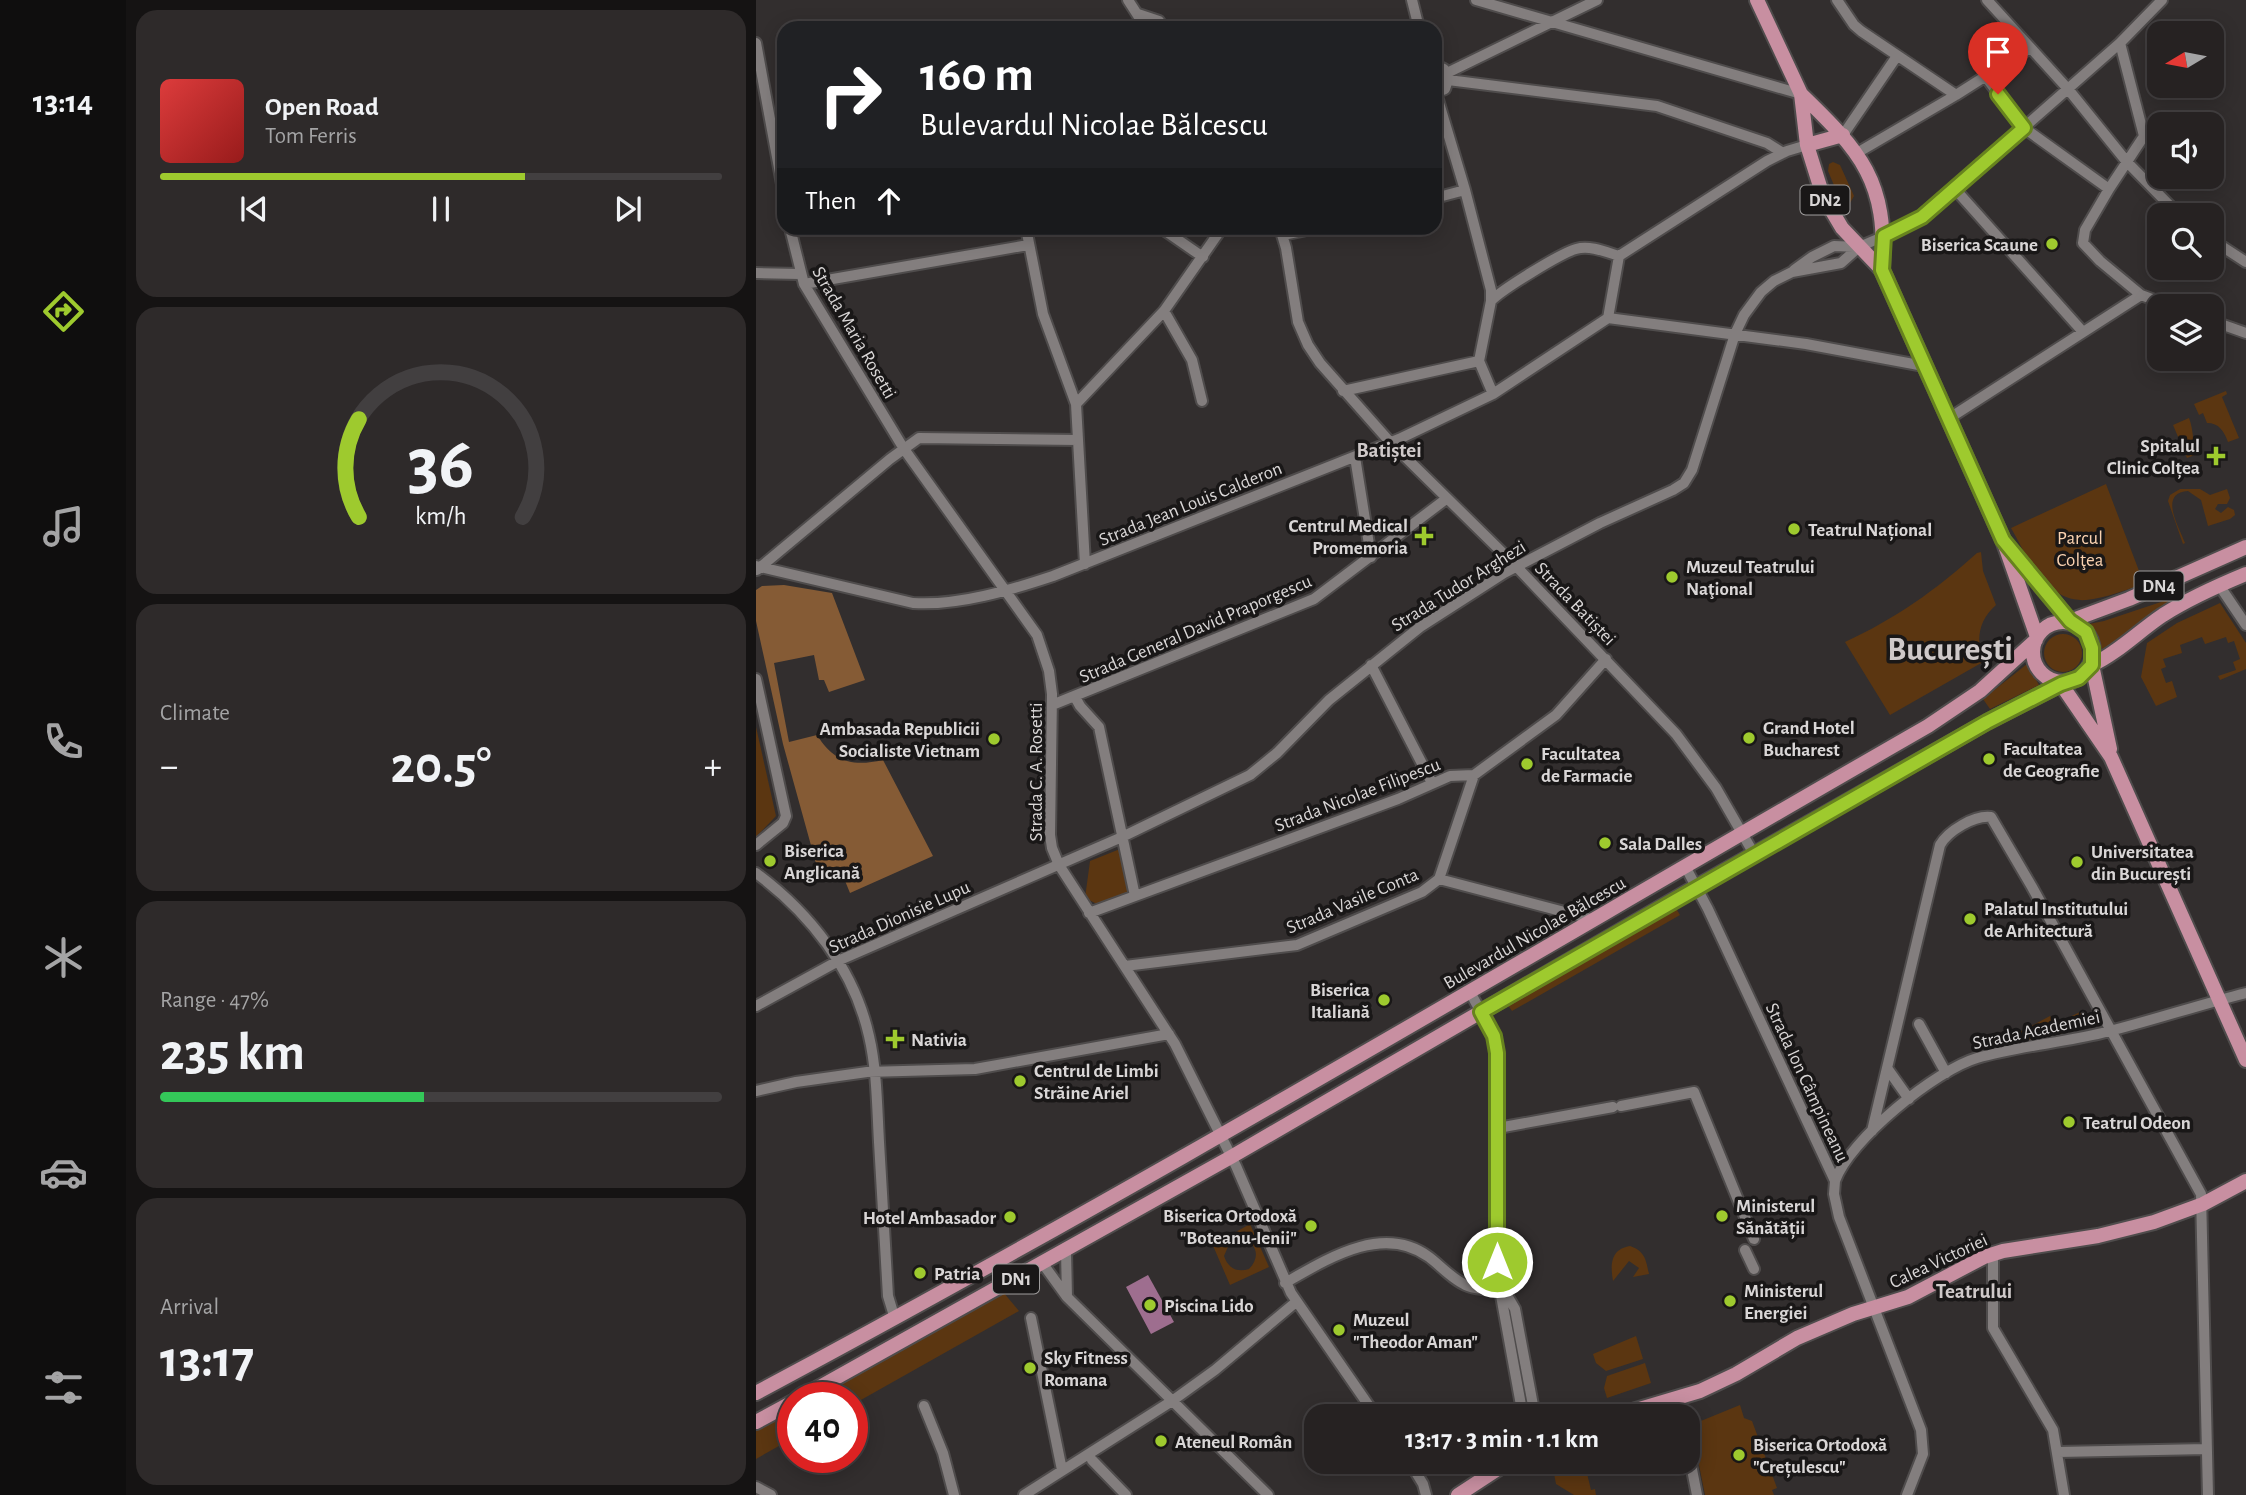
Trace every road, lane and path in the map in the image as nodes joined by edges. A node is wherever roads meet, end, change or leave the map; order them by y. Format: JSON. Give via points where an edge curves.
{"nodes":[{"id":1,"x":1412,"y":0,"type":"edge"},
{"id":2,"x":1476,"y":0,"type":"edge"},
{"id":3,"x":1597,"y":0,"type":"edge"},
{"id":4,"x":1757,"y":0,"type":"edge"},
{"id":5,"x":1838,"y":0,"type":"edge"},
{"id":6,"x":1987,"y":0,"type":"edge"},
{"id":7,"x":2162,"y":0,"type":"edge"},
{"id":8,"x":1134,"y":5,"type":"edge"},
{"id":9,"x":1142,"y":21,"type":"edge"},
{"id":10,"x":1156,"y":21,"type":"edge"},
{"id":11,"x":1417,"y":21,"type":"edge"},
{"id":12,"x":1550,"y":23,"type":"junction"},
{"id":13,"x":756,"y":43,"type":"edge"},
{"id":14,"x":2119,"y":43,"type":"junction"},
{"id":15,"x":2031,"y":48,"type":"junction"},
{"id":16,"x":1897,"y":56,"type":"junction"},
{"id":17,"x":1442,"y":69,"type":"edge"},
{"id":18,"x":1985,"y":76,"type":"junction"},
{"id":19,"x":1447,"y":77,"type":"junction"},
{"id":20,"x":2068,"y":89,"type":"junction"},
{"id":21,"x":1442,"y":90,"type":"edge"},
{"id":22,"x":1801,"y":94,"type":"junction"},
{"id":23,"x":1956,"y":95,"type":"junction"},
{"id":24,"x":1442,"y":113,"type":"edge"},
{"id":25,"x":2024,"y":128,"type":"junction"},
{"id":26,"x":1843,"y":135,"type":"junction"},
{"id":27,"x":1807,"y":145,"type":"junction"},
{"id":28,"x":1783,"y":153,"type":"junction"},
{"id":29,"x":1857,"y":153,"type":"junction"},
{"id":30,"x":777,"y":157,"type":"edge"},
{"id":31,"x":2127,"y":162,"type":"junction"},
{"id":32,"x":1955,"y":189,"type":"junction"},
{"id":33,"x":1465,"y":190,"type":"junction"},
{"id":34,"x":2109,"y":190,"type":"junction"},
{"id":35,"x":1442,"y":196,"type":"edge"},
{"id":36,"x":2167,"y":203,"type":"edge"},
{"id":37,"x":792,"y":235,"type":"edge"},
{"id":38,"x":1027,"y":235,"type":"edge"},
{"id":39,"x":1171,"y":235,"type":"edge"},
{"id":40,"x":1217,"y":235,"type":"edge"},
{"id":41,"x":1283,"y":235,"type":"edge"},
{"id":42,"x":1884,"y":236,"type":"junction"},
{"id":43,"x":1028,"y":246,"type":"junction"},
{"id":44,"x":1859,"y":247,"type":"junction"},
{"id":45,"x":2224,"y":248,"type":"edge"},
{"id":46,"x":1619,"y":256,"type":"junction"},
{"id":47,"x":1203,"y":257,"type":"junction"},
{"id":48,"x":2246,"y":262,"type":"edge"},
{"id":49,"x":1882,"y":270,"type":"junction"},
{"id":50,"x":1792,"y":272,"type":"junction"},
{"id":51,"x":756,"y":273,"type":"edge"},
{"id":52,"x":802,"y":279,"type":"junction"},
{"id":53,"x":2141,"y":295,"type":"junction"},
{"id":54,"x":2147,"y":297,"type":"edge"},
{"id":55,"x":1491,"y":301,"type":"junction"},
{"id":56,"x":1164,"y":311,"type":"junction"},
{"id":57,"x":1608,"y":318,"type":"junction"},
{"id":58,"x":2224,"y":326,"type":"edge"},
{"id":59,"x":2083,"y":332,"type":"junction"},
{"id":60,"x":1735,"y":334,"type":"junction"},
{"id":61,"x":2246,"y":334,"type":"edge"},
{"id":62,"x":1479,"y":361,"type":"junction"},
{"id":63,"x":1924,"y":366,"type":"junction"},
{"id":64,"x":1343,"y":391,"type":"junction"},
{"id":65,"x":1493,"y":394,"type":"junction"},
{"id":66,"x":1202,"y":401,"type":"dead end"},
{"id":67,"x":1076,"y":404,"type":"junction"},
{"id":68,"x":1948,"y":419,"type":"junction"},
{"id":69,"x":1078,"y":440,"type":"junction"},
{"id":70,"x":1390,"y":442,"type":"junction"},
{"id":71,"x":904,"y":449,"type":"junction"},
{"id":72,"x":1355,"y":457,"type":"junction"},
{"id":73,"x":1446,"y":499,"type":"junction"},
{"id":74,"x":2003,"y":540,"type":"junction"},
{"id":75,"x":2246,"y":547,"type":"edge"},
{"id":76,"x":1371,"y":557,"type":"junction"},
{"id":77,"x":1085,"y":564,"type":"junction"},
{"id":78,"x":1516,"y":566,"type":"junction"},
{"id":79,"x":757,"y":568,"type":"edge"},
{"id":80,"x":2246,"y":574,"type":"edge"},
{"id":81,"x":2219,"y":585,"type":"junction"},
{"id":82,"x":1007,"y":590,"type":"junction"},
{"id":83,"x":2070,"y":621,"type":"junction"},
{"id":84,"x":2246,"y":625,"type":"edge"},
{"id":85,"x":2036,"y":638,"type":"junction"},
{"id":86,"x":1606,"y":659,"type":"junction"},
{"id":87,"x":1371,"y":664,"type":"junction"},
{"id":88,"x":2092,"y":665,"type":"junction"},
{"id":89,"x":756,"y":679,"type":"edge"},
{"id":90,"x":2061,"y":684,"type":"junction"},
{"id":91,"x":1075,"y":697,"type":"junction"},
{"id":92,"x":1052,"y":705,"type":"junction"},
{"id":93,"x":2111,"y":757,"type":"junction"},
{"id":94,"x":1474,"y":775,"type":"junction"},
{"id":95,"x":1432,"y":783,"type":"junction"},
{"id":96,"x":1742,"y":833,"type":"junction"},
{"id":97,"x":1122,"y":837,"type":"junction"},
{"id":98,"x":756,"y":845,"type":"edge"},
{"id":99,"x":1754,"y":854,"type":"junction"},
{"id":100,"x":1059,"y":864,"type":"junction"},
{"id":101,"x":1685,"y":866,"type":"junction"},
{"id":102,"x":756,"y":873,"type":"edge"},
{"id":103,"x":1439,"y":879,"type":"junction"},
{"id":104,"x":1697,"y":887,"type":"junction"},
{"id":105,"x":1135,"y":896,"type":"junction"},
{"id":106,"x":1089,"y":913,"type":"junction"},
{"id":107,"x":1595,"y":920,"type":"junction"},
{"id":108,"x":840,"y":960,"type":"junction"},
{"id":109,"x":1125,"y":966,"type":"junction"},
{"id":110,"x":1470,"y":992,"type":"junction"},
{"id":111,"x":2246,"y":993,"type":"edge"},
{"id":112,"x":2220,"y":1000,"type":"junction"},
{"id":113,"x":756,"y":1006,"type":"edge"},
{"id":114,"x":1481,"y":1012,"type":"junction"},
{"id":115,"x":1919,"y":1024,"type":"dead end"},
{"id":116,"x":2112,"y":1030,"type":"junction"},
{"id":117,"x":1169,"y":1034,"type":"junction"},
{"id":118,"x":2246,"y":1060,"type":"edge"},
{"id":119,"x":1886,"y":1068,"type":"junction"},
{"id":120,"x":875,"y":1072,"type":"junction"},
{"id":121,"x":1946,"y":1073,"type":"junction"},
{"id":122,"x":756,"y":1091,"type":"edge"},
{"id":123,"x":1909,"y":1099,"type":"junction"},
{"id":124,"x":1498,"y":1128,"type":"junction"},
{"id":125,"x":1872,"y":1131,"type":"junction"},
{"id":126,"x":1222,"y":1136,"type":"junction"},
{"id":127,"x":1231,"y":1157,"type":"junction"},
{"id":128,"x":1835,"y":1181,"type":"junction"},
{"id":129,"x":2246,"y":1181,"type":"edge"},
{"id":130,"x":2203,"y":1204,"type":"junction"},
{"id":131,"x":1754,"y":1238,"type":"dead end"},
{"id":132,"x":1745,"y":1250,"type":"dead end"},
{"id":133,"x":1066,"y":1251,"type":"junction"},
{"id":134,"x":1993,"y":1254,"type":"junction"},
{"id":135,"x":1043,"y":1264,"type":"junction"},
{"id":136,"x":1754,"y":1269,"type":"dead end"},
{"id":137,"x":1285,"y":1283,"type":"junction"},
{"id":138,"x":1500,"y":1290,"type":"junction"},
{"id":139,"x":1067,"y":1297,"type":"junction"},
{"id":140,"x":1296,"y":1302,"type":"junction"},
{"id":141,"x":1874,"y":1307,"type":"junction"},
{"id":142,"x":1031,"y":1318,"type":"dead end"},
{"id":143,"x":895,"y":1319,"type":"junction"},
{"id":144,"x":829,"y":1382,"type":"edge"},
{"id":145,"x":756,"y":1393,"type":"edge"},
{"id":146,"x":1172,"y":1401,"type":"junction"},
{"id":147,"x":1665,"y":1402,"type":"joint"},
{"id":148,"x":1368,"y":1404,"type":"edge"},
{"id":149,"x":1521,"y":1404,"type":"edge"},
{"id":150,"x":1533,"y":1404,"type":"edge"},
{"id":151,"x":1658,"y":1404,"type":"edge"},
{"id":152,"x":923,"y":1406,"type":"dead end"},
{"id":153,"x":777,"y":1411,"type":"edge"},
{"id":154,"x":756,"y":1422,"type":"edge"},
{"id":155,"x":2207,"y":1449,"type":"junction"},
{"id":156,"x":2058,"y":1452,"type":"junction"},
{"id":157,"x":1091,"y":1460,"type":"dead end"},
{"id":158,"x":1062,"y":1470,"type":"junction"},
{"id":159,"x":1417,"y":1474,"type":"edge"},
{"id":160,"x":1490,"y":1474,"type":"edge"},
{"id":161,"x":1693,"y":1474,"type":"edge"},
{"id":162,"x":756,"y":1488,"type":"edge"},
{"id":163,"x":771,"y":1495,"type":"edge"},
{"id":164,"x":954,"y":1495,"type":"edge"},
{"id":165,"x":1024,"y":1495,"type":"edge"},
{"id":166,"x":1126,"y":1495,"type":"edge"},
{"id":167,"x":1268,"y":1495,"type":"edge"},
{"id":168,"x":1426,"y":1495,"type":"edge"},
{"id":169,"x":1458,"y":1495,"type":"edge"},
{"id":170,"x":1697,"y":1495,"type":"edge"},
{"id":171,"x":1907,"y":1495,"type":"edge"},
{"id":172,"x":2064,"y":1495,"type":"edge"},
{"id":173,"x":2208,"y":1495,"type":"edge"}],
"edges":[{"from":1,"to":11,"type":"street"},
{"from":2,"to":12,"type":"street"},
{"from":3,"to":12,"type":"street"},
{"from":4,"to":22,"type":"main road","number":"DN2"},
{"from":5,"to":16,"type":"street","via":[[1854,25]]},
{"from":6,"to":15,"type":"street"},
{"from":7,"to":14,"type":"street"},
{"from":8,"to":9,"type":"street"},
{"from":8,"to":10,"type":"street"},
{"from":12,"to":19,"type":"street"},
{"from":12,"to":22,"type":"street"},
{"from":13,"to":30,"type":"street"},
{"from":14,"to":20,"type":"street"},
{"from":14,"to":31,"type":"street","via":[[2144,128],[2144,136]]},
{"from":15,"to":18,"type":"street"},
{"from":15,"to":20,"type":"street"},
{"from":16,"to":23,"type":"street"},
{"from":16,"to":26,"type":"street"},
{"from":17,"to":19,"type":"street"},
{"from":18,"to":23,"type":"street"},
{"from":18,"to":25,"type":"street"},
{"from":19,"to":21,"type":"street"},
{"from":19,"to":28,"type":"street","via":[[1657,106],[1768,143]]},
{"from":20,"to":25,"type":"street"},
{"from":20,"to":31,"type":"street"},
{"from":22,"to":26,"type":"main road","number":"DN2"},
{"from":22,"to":27,"type":"main road","number":"DN2"},
{"from":23,"to":29,"type":"street"},
{"from":24,"to":33,"type":"street"},
{"from":25,"to":32,"type":"street"},
{"from":25,"to":34,"type":"street"},
{"from":26,"to":27,"type":"main road"},
{"from":26,"to":29,"type":"main road","number":"DN2"},
{"from":27,"to":28,"type":"street"},
{"from":27,"to":44,"type":"main road","number":"DN2","via":[[1823,196]]},
{"from":28,"to":46,"type":"street"},
{"from":29,"to":42,"type":"main road","number":"DN2","via":[[1874,191]]},
{"from":31,"to":34,"type":"street"},
{"from":31,"to":36,"type":"street"},
{"from":32,"to":42,"type":"street","via":[[1922,217]]},
{"from":32,"to":59,"type":"street"},
{"from":33,"to":35,"type":"street"},
{"from":33,"to":55,"type":"street"},
{"from":34,"to":53,"type":"street","via":[[2085,230],[2084,243]]},
{"from":37,"to":52,"type":"street","name":"Strada Maria Rosetti"},
{"from":38,"to":43,"type":"street"},
{"from":39,"to":47,"type":"street"},
{"from":40,"to":47,"type":"street"},
{"from":41,"to":64,"type":"street","name":"Strada Batiștei","via":[[1302,332]]},
{"from":42,"to":44,"type":"street"},
{"from":42,"to":49,"type":"main road","number":"DN2"},
{"from":43,"to":52,"type":"street"},
{"from":43,"to":67,"type":"street","via":[[1043,314]]},
{"from":44,"to":49,"type":"main road","number":"DN2"},
{"from":44,"to":50,"type":"street","name":"Strada Tudor Arghezi","via":[[1841,263]]},
{"from":44,"to":50,"type":"street","name":"Strada Tudor Arghezi","via":[[1834,246]]},
{"from":45,"to":48,"type":"street"},
{"from":46,"to":55,"type":"street","via":[[1577,248]]},
{"from":46,"to":57,"type":"street"},
{"from":47,"to":56,"type":"street"},
{"from":49,"to":63,"type":"main road","number":"DN2"},
{"from":50,"to":60,"type":"street","name":"Strada Tudor Arghezi","via":[[1761,292]]},
{"from":51,"to":52,"type":"street"},
{"from":52,"to":71,"type":"street","name":"Strada Maria Rosetti"},
{"from":53,"to":54,"type":"street"},
{"from":53,"to":59,"type":"street"},
{"from":55,"to":62,"type":"street"},
{"from":56,"to":66,"type":"street","via":[[1192,360]]},
{"from":56,"to":67,"type":"street"},
{"from":57,"to":60,"type":"street"},
{"from":57,"to":65,"type":"street","name":"Strada Jean Louis Calderon"},
{"from":58,"to":61,"type":"street"},
{"from":59,"to":68,"type":"street"},
{"from":60,"to":63,"type":"street"},
{"from":60,"to":78,"type":"street","name":"Strada Tudor Arghezi","via":[[1684,483]]},
{"from":62,"to":64,"type":"street"},
{"from":62,"to":65,"type":"street"},
{"from":63,"to":68,"type":"main road","number":"DN2"},
{"from":64,"to":70,"type":"street","name":"Strada Batiștei"},
{"from":65,"to":70,"type":"street","name":"Strada Jean Louis Calderon"},
{"from":67,"to":69,"type":"street"},
{"from":68,"to":74,"type":"main road","number":"DN2"},
{"from":69,"to":71,"type":"street","via":[[924,438]]},
{"from":69,"to":77,"type":"street"},
{"from":70,"to":72,"type":"street","name":"Strada Jean Louis Calderon"},
{"from":70,"to":73,"type":"street","name":"Strada Batiștei"},
{"from":71,"to":79,"type":"street"},
{"from":71,"to":82,"type":"street","name":"Strada C. A. Rosetti"},
{"from":72,"to":76,"type":"street"},
{"from":72,"to":77,"type":"street","name":"Strada Jean Louis Calderon"},
{"from":73,"to":76,"type":"street","name":"Strada General David Praporgescu"},
{"from":73,"to":78,"type":"street","name":"Strada Batiștei"},
{"from":74,"to":83,"type":"main road","number":"DN2"},
{"from":74,"to":85,"type":"main road","number":"DN2"},
{"from":75,"to":83,"type":"main road","number":"DN4"},
{"from":76,"to":91,"type":"street","name":"Strada General David Praporgescu","via":[[1314,599]]},
{"from":77,"to":82,"type":"street","name":"Strada Jean Louis Calderon"},
{"from":78,"to":86,"type":"street","name":"Strada Batiștei"},
{"from":78,"to":87,"type":"street","name":"Strada Tudor Arghezi"},
{"from":79,"to":82,"type":"street","name":"Strada Jean Louis Calderon","via":[[913,603]]},
{"from":80,"to":81,"type":"main road","number":"DN4"},
{"from":81,"to":84,"type":"street"},
{"from":81,"to":88,"type":"main road","number":"DN4","via":[[2180,605]]},
{"from":82,"to":92,"type":"street","name":"Strada C. A. Rosetti","via":[[1042,645]]},
{"from":83,"to":85,"type":"main road","number":"DN4","via":[[2052,624]]},
{"from":83,"to":88,"type":"main road","via":[[2089,637]]},
{"from":85,"to":90,"type":"main road","via":[[2034,656],[2040,671]]},
{"from":85,"to":96,"type":"main road","name":"Bulevardul Nicolae Bălcescu","number":"DN1","via":[[1965,702]]},
{"from":86,"to":94,"type":"street","name":"Strada Nicolae Filipescu","via":[[1556,715]]},
{"from":86,"to":96,"type":"street","name":"Strada Batiștei","via":[[1685,745]]},
{"from":87,"to":95,"type":"street"},
{"from":87,"to":97,"type":"street","name":"Strada Tudor Arghezi","via":[[1250,775]]},
{"from":88,"to":90,"type":"main road","number":"DN4","via":[[2079,678]]},
{"from":88,"to":93,"type":"main road"},
{"from":89,"to":98,"type":"street","via":[[786,816]]},
{"from":90,"to":93,"type":"main road"},
{"from":90,"to":99,"type":"main road","number":"DN1"},
{"from":91,"to":92,"type":"street","name":"Strada General David Praporgescu"},
{"from":91,"to":97,"type":"street","via":[[1099,727]]},
{"from":92,"to":100,"type":"street","name":"Strada C. A. Rosetti","via":[[1050,835]]},
{"from":93,"to":112,"type":"main road"},
{"from":94,"to":95,"type":"street","name":"Strada Nicolae Filipescu","via":[[1450,776]]},
{"from":94,"to":103,"type":"street","name":"Strada Vasile Conta"},
{"from":95,"to":105,"type":"street","name":"Strada Nicolae Filipescu"},
{"from":96,"to":99,"type":"street","name":"Strada Batiștei"},
{"from":96,"to":101,"type":"main road","name":"Bulevardul Nicolae Bălcescu","number":"DN1"},
{"from":97,"to":100,"type":"street","name":"Strada Tudor Arghezi"},
{"from":97,"to":105,"type":"street"},
{"from":99,"to":104,"type":"main road","number":"DN1"},
{"from":100,"to":106,"type":"street","name":"Strada C. A. Rosetti"},
{"from":100,"to":108,"type":"street","name":"Strada Dionisie Lupu"},
{"from":101,"to":104,"type":"street","name":"Strada Ion Câmpineanu"},
{"from":101,"to":107,"type":"main road","name":"Bulevardul Nicolae Bălcescu","number":"DN1"},
{"from":102,"to":108,"type":"street","via":[[786,898]]},
{"from":103,"to":107,"type":"street"},
{"from":103,"to":109,"type":"street","name":"Strada Vasile Conta","via":[[1411,897],[1297,945]]},
{"from":104,"to":114,"type":"main road","number":"DN1"},
{"from":104,"to":128,"type":"street","name":"Strada Ion Câmpineanu"},
{"from":105,"to":106,"type":"street","name":"Strada Nicolae Filipescu"},
{"from":106,"to":109,"type":"street","name":"Strada C. A. Rosetti"},
{"from":107,"to":110,"type":"main road","name":"Bulevardul Nicolae Bălcescu","number":"DN1"},
{"from":108,"to":113,"type":"street","name":"Strada Dionisie Lupu"},
{"from":108,"to":120,"type":"street","via":[[865,1019]]},
{"from":109,"to":117,"type":"street","name":"Strada C. A. Rosetti"},
{"from":110,"to":114,"type":"street"},
{"from":110,"to":126,"type":"main road","name":"Bulevardul Nicolae Bălcescu","number":"DN1"},
{"from":111,"to":112,"type":"street","name":"Strada Academiei"},
{"from":112,"to":116,"type":"street","name":"Strada Academiei"},
{"from":112,"to":118,"type":"main road"},
{"from":114,"to":124,"type":"street","via":[[1497,1048]]},
{"from":114,"to":127,"type":"main road","number":"DN1"},
{"from":115,"to":121,"type":"street"},
{"from":116,"to":119,"type":"street","via":[[1994,819],[1980,817],[1950,833],[1940,845]]},
{"from":116,"to":121,"type":"street","name":"Strada Academiei","via":[[1985,1056]]},
{"from":116,"to":130,"type":"street","via":[[2198,1185]]},
{"from":117,"to":120,"type":"street","via":[[975,1069]]},
{"from":117,"to":126,"type":"street","name":"Strada C. A. Rosetti"},
{"from":119,"to":123,"type":"street"},
{"from":119,"to":125,"type":"street"},
{"from":120,"to":122,"type":"street"},
{"from":120,"to":143,"type":"street","via":[[888,1296]]},
{"from":121,"to":123,"type":"street","name":"Strada Academiei"},
{"from":123,"to":125,"type":"street","name":"Strada Academiei"},
{"from":124,"to":131,"type":"street","via":[[1694,1092]]},
{"from":124,"to":138,"type":"street"},
{"from":125,"to":128,"type":"street","name":"Strada Academiei"},
{"from":126,"to":127,"type":"street","name":"Strada C. A. Rosetti"},
{"from":126,"to":143,"type":"main road","number":"DN1"},
{"from":127,"to":133,"type":"main road","number":"DN1"},
{"from":127,"to":137,"type":"street"},
{"from":128,"to":141,"type":"street","name":"Strada Ion Câmpineanu","via":[[1836,1209]]},
{"from":129,"to":130,"type":"main road","name":"Calea Victoriei"},
{"from":130,"to":134,"type":"main road","name":"Calea Victoriei","via":[[2124,1230]]},
{"from":130,"to":155,"type":"street"},
{"from":132,"to":136,"type":"street"},
{"from":133,"to":135,"type":"main road","number":"DN1"},
{"from":133,"to":139,"type":"street"},
{"from":134,"to":141,"type":"main road","name":"Calea Victoriei","via":[[1908,1297]]},
{"from":134,"to":156,"type":"street","via":[[1994,1332],[2051,1426]]},
{"from":135,"to":139,"type":"street"},
{"from":135,"to":144,"type":"main road","number":"DN1"},
{"from":137,"to":138,"type":"street","via":[[1352,1249],[1391,1244],[1419,1251],[1464,1285]]},
{"from":137,"to":140,"type":"street"},
{"from":138,"to":149,"type":"street"},
{"from":138,"to":150,"type":"street","via":[[1515,1309]]},
{"from":139,"to":146,"type":"street"},
{"from":140,"to":146,"type":"street"},
{"from":140,"to":148,"type":"street"},
{"from":141,"to":147,"type":"main road","name":"Calea Victoriei","via":[[1797,1338],[1700,1391]]},
{"from":141,"to":171,"type":"street","name":"Strada Ion Câmpineanu","via":[[1923,1438],[1921,1464]]},
{"from":142,"to":158,"type":"street"},
{"from":143,"to":145,"type":"main road","number":"DN1"},
{"from":146,"to":158,"type":"street"},
{"from":146,"to":167,"type":"street"},
{"from":147,"to":151,"type":"main road","name":"Calea Victoriei"},
{"from":152,"to":164,"type":"street"},
{"from":153,"to":154,"type":"main road"},
{"from":155,"to":156,"type":"street"},
{"from":155,"to":173,"type":"street"},
{"from":156,"to":172,"type":"street"},
{"from":157,"to":166,"type":"street"},
{"from":158,"to":165,"type":"street"},
{"from":159,"to":168,"type":"street"},
{"from":160,"to":169,"type":"main road"},
{"from":161,"to":170,"type":"street"},
{"from":162,"to":163,"type":"street"}]}
